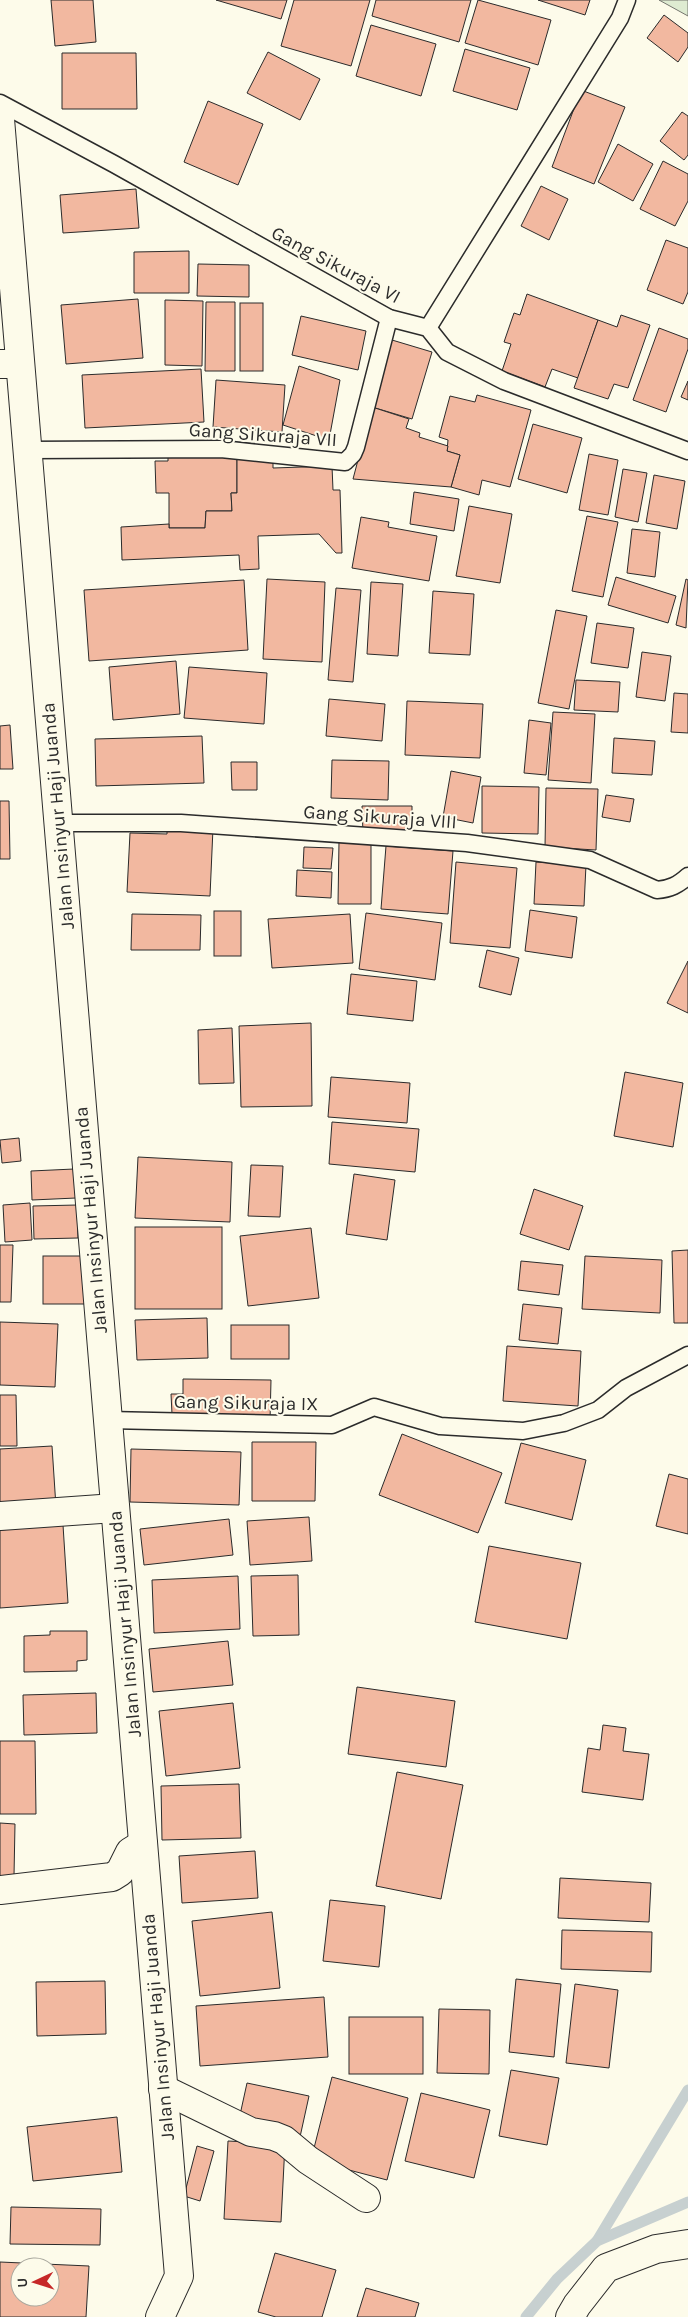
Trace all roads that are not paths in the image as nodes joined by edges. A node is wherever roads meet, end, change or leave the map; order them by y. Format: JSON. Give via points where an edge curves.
{"nodes":[{"id":1,"x":627,"y":0,"type":"edge"},
{"id":2,"x":0,"y":103,"type":"edge"},
{"id":3,"x":0,"y":119,"type":"edge"},
{"id":4,"x":389,"y":318,"type":"junction"},
{"id":5,"x":428,"y":328,"type":"junction"},
{"id":6,"x":10,"y":364,"type":"edge"},
{"id":7,"x":28,"y":450,"type":"junction"},
{"id":8,"x":688,"y":451,"type":"edge"},
{"id":9,"x":58,"y":823,"type":"junction"},
{"id":10,"x":688,"y":876,"type":"edge"},
{"id":11,"x":688,"y":1355,"type":"edge"},
{"id":12,"x":108,"y":1420,"type":"junction"},
{"id":13,"x":115,"y":1508,"type":"junction"},
{"id":14,"x":0,"y":1516,"type":"edge"},
{"id":15,"x":143,"y":1844,"type":"junction"},
{"id":16,"x":0,"y":1890,"type":"edge"},
{"id":17,"x":163,"y":2089,"type":"junction"},
{"id":18,"x":366,"y":2198,"type":"dead end"},
{"id":19,"x":688,"y":2244,"type":"edge"},
{"id":20,"x":162,"y":2316,"type":"edge"},
{"id":21,"x":570,"y":2317,"type":"edge"}],
"edges":[{"from":1,"to":5,"type":"lane","via":[[620,18]]},
{"from":2,"to":4,"type":"lane","name":"Gang Sikuraja VI"},
{"from":3,"to":6,"type":"main road","name":"Jalan Insinyur Haji Juanda"},
{"from":4,"to":5,"type":"lane","name":"Gang Sikuraja VI"},
{"from":4,"to":7,"type":"lane","name":"Gang Sikuraja VII","via":[[353,454],[345,462],[221,449]]},
{"from":5,"to":8,"type":"lane","via":[[447,352],[504,381]]},
{"from":6,"to":7,"type":"main road","name":"Jalan Insinyur Haji Juanda"},
{"from":7,"to":9,"type":"main road","name":"Jalan Insinyur Haji Juanda"},
{"from":9,"to":10,"type":"lane","name":"Gang Sikuraja VIII","via":[[180,823],[467,843],[590,860],[657,890],[668,889]]},
{"from":9,"to":12,"type":"main road","name":"Jalan Insinyur Haji Juanda"},
{"from":11,"to":12,"type":"lane","name":"Gang Sikuraja IX","via":[[626,1388],[598,1410],[564,1423],[523,1432],[440,1426],[374,1407],[332,1425]]},
{"from":12,"to":13,"type":"main road","name":"Jalan Insinyur Haji Juanda"},
{"from":13,"to":14,"type":"main road"},
{"from":13,"to":15,"type":"main road","name":"Jalan Insinyur Haji Juanda"},
{"from":15,"to":16,"type":"main road","via":[[130,1852],[120,1872],[112,1876]]},
{"from":15,"to":17,"type":"main road","name":"Jalan Insinyur Haji Juanda"},
{"from":17,"to":18,"type":"main road","via":[[251,2132],[284,2140]]},
{"from":17,"to":20,"type":"main road","name":"Jalan Insinyur Haji Juanda","via":[[179,2276]]},
{"from":19,"to":21,"type":"main road","via":[[656,2249],[606,2268]]}]}
